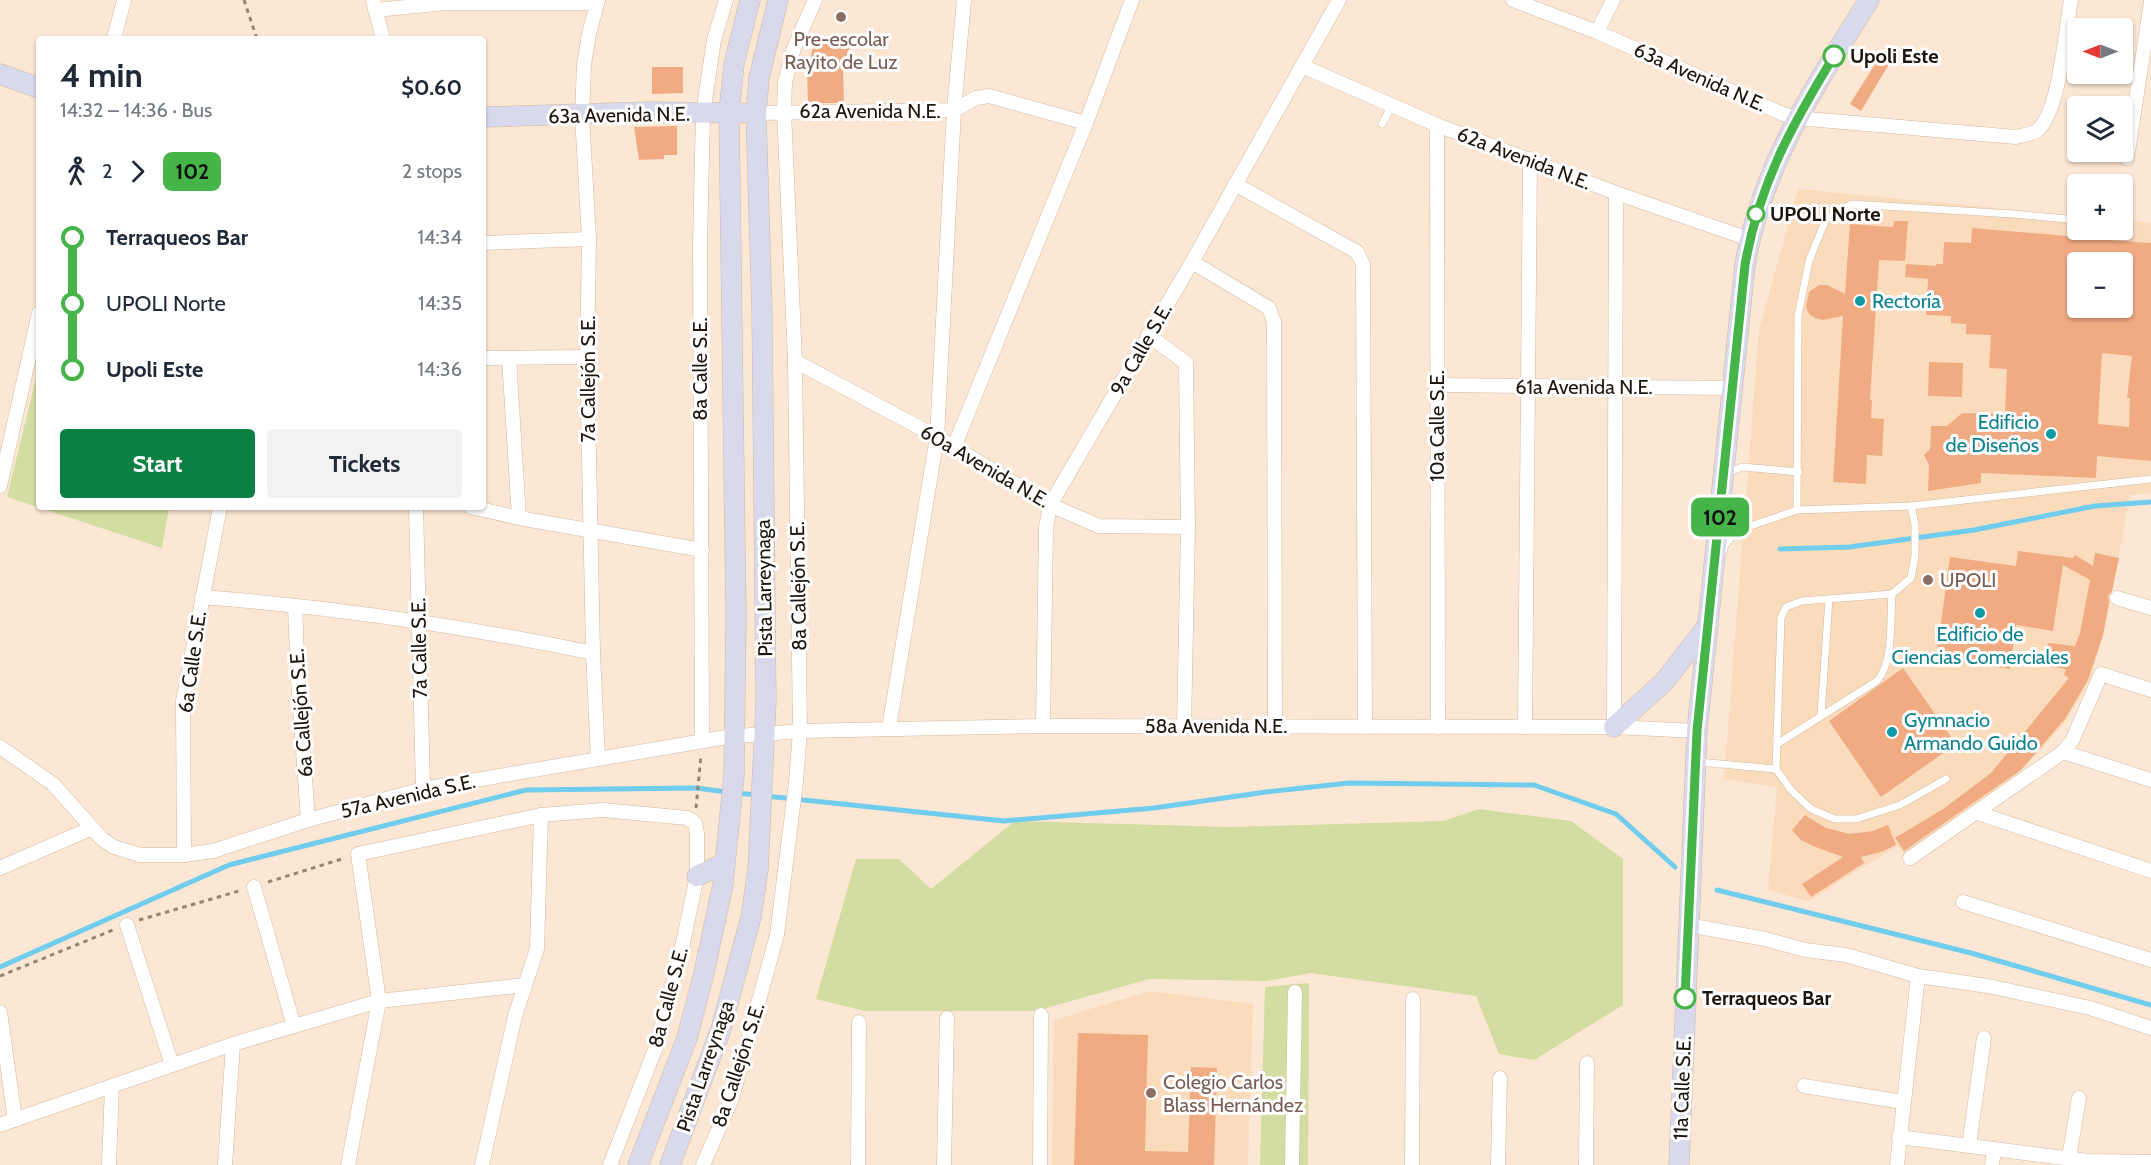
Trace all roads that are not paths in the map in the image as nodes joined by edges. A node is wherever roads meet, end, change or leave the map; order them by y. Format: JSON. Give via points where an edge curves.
{"nodes":[{"id":1,"x":124,"y":0,"type":"edge"},
{"id":2,"x":726,"y":0,"type":"edge"},
{"id":3,"x":750,"y":0,"type":"edge"},
{"id":4,"x":778,"y":0,"type":"edge"},
{"id":5,"x":814,"y":0,"type":"edge"},
{"id":6,"x":964,"y":0,"type":"edge"},
{"id":7,"x":1132,"y":0,"type":"edge"},
{"id":8,"x":1339,"y":0,"type":"edge"},
{"id":9,"x":1513,"y":0,"type":"edge"},
{"id":10,"x":1613,"y":0,"type":"edge"},
{"id":11,"x":1869,"y":0,"type":"edge"},
{"id":12,"x":2071,"y":0,"type":"edge"},
{"id":13,"x":597,"y":2,"type":"edge"},
{"id":14,"x":2151,"y":2,"type":"edge"},
{"id":15,"x":374,"y":5,"type":"edge"},
{"id":16,"x":1597,"y":32,"type":"junction"},
{"id":17,"x":115,"y":36,"type":"edge"},
{"id":18,"x":382,"y":36,"type":"edge"},
{"id":19,"x":2147,"y":52,"type":"edge"},
{"id":20,"x":1302,"y":66,"type":"junction"},
{"id":21,"x":0,"y":74,"type":"edge"},
{"id":22,"x":36,"y":87,"type":"edge"},
{"id":23,"x":1392,"y":105,"type":"junction"},
{"id":24,"x":954,"y":110,"type":"junction"},
{"id":25,"x":784,"y":111,"type":"junction"},
{"id":26,"x":703,"y":113,"type":"junction"},
{"id":27,"x":729,"y":113,"type":"junction"},
{"id":28,"x":756,"y":113,"type":"junction"},
{"id":29,"x":582,"y":115,"type":"junction"},
{"id":30,"x":486,"y":117,"type":"edge"},
{"id":31,"x":1797,"y":118,"type":"junction"},
{"id":32,"x":1086,"y":123,"type":"junction"},
{"id":33,"x":1382,"y":124,"type":"dead end"},
{"id":34,"x":1437,"y":125,"type":"junction"},
{"id":35,"x":2133,"y":126,"type":"edge"},
{"id":36,"x":1530,"y":159,"type":"junction"},
{"id":37,"x":1235,"y":184,"type":"junction"},
{"id":38,"x":1616,"y":193,"type":"junction"},
{"id":39,"x":2067,"y":219,"type":"edge"},
{"id":40,"x":589,"y":239,"type":"junction"},
{"id":41,"x":1749,"y":239,"type":"junction"},
{"id":42,"x":486,"y":243,"type":"edge"},
{"id":43,"x":1192,"y":262,"type":"junction"},
{"id":44,"x":36,"y":326,"type":"edge"},
{"id":45,"x":1148,"y":335,"type":"junction"},
{"id":46,"x":587,"y":357,"type":"junction"},
{"id":47,"x":486,"y":358,"type":"edge"},
{"id":48,"x":509,"y":358,"type":"junction"},
{"id":49,"x":795,"y":361,"type":"junction"},
{"id":50,"x":1437,"y":385,"type":"junction"},
{"id":51,"x":1615,"y":386,"type":"junction"},
{"id":52,"x":1527,"y":387,"type":"junction"},
{"id":53,"x":1732,"y":388,"type":"junction"},
{"id":54,"x":937,"y":437,"type":"junction"},
{"id":55,"x":954,"y":447,"type":"junction"},
{"id":56,"x":1734,"y":471,"type":"junction"},
{"id":57,"x":1799,"y":472,"type":"junction"},
{"id":58,"x":2151,"y":479,"type":"edge"},
{"id":59,"x":0,"y":486,"type":"edge"},
{"id":60,"x":1050,"y":505,"type":"junction"},
{"id":61,"x":1911,"y":506,"type":"junction"},
{"id":62,"x":219,"y":510,"type":"edge"},
{"id":63,"x":416,"y":510,"type":"edge"},
{"id":64,"x":484,"y":510,"type":"edge"},
{"id":65,"x":1797,"y":510,"type":"junction"},
{"id":66,"x":1721,"y":511,"type":"junction"},
{"id":67,"x":519,"y":518,"type":"junction"},
{"id":68,"x":1188,"y":526,"type":"junction"},
{"id":69,"x":1739,"y":528,"type":"junction"},
{"id":70,"x":590,"y":531,"type":"junction"},
{"id":71,"x":702,"y":550,"type":"junction"},
{"id":72,"x":1714,"y":574,"type":"junction"},
{"id":73,"x":1892,"y":594,"type":"junction"},
{"id":74,"x":202,"y":597,"type":"junction"},
{"id":75,"x":1829,"y":598,"type":"junction"},
{"id":76,"x":2117,"y":598,"type":"dead end"},
{"id":77,"x":295,"y":606,"type":"junction"},
{"id":78,"x":2151,"y":608,"type":"edge"},
{"id":79,"x":419,"y":623,"type":"junction"},
{"id":80,"x":1706,"y":628,"type":"junction"},
{"id":81,"x":593,"y":653,"type":"junction"},
{"id":82,"x":2151,"y":690,"type":"edge"},
{"id":83,"x":1821,"y":715,"type":"junction"},
{"id":84,"x":1043,"y":726,"type":"junction"},
{"id":85,"x":1184,"y":726,"type":"junction"},
{"id":86,"x":1275,"y":727,"type":"junction"},
{"id":87,"x":1365,"y":727,"type":"junction"},
{"id":88,"x":1438,"y":727,"type":"junction"},
{"id":89,"x":1525,"y":727,"type":"junction"},
{"id":90,"x":1614,"y":727,"type":"junction"},
{"id":91,"x":889,"y":728,"type":"junction"},
{"id":92,"x":800,"y":731,"type":"junction"},
{"id":93,"x":1697,"y":731,"type":"junction"},
{"id":94,"x":765,"y":734,"type":"junction"},
{"id":95,"x":736,"y":736,"type":"junction"},
{"id":96,"x":702,"y":741,"type":"junction"},
{"id":97,"x":1777,"y":744,"type":"junction"},
{"id":98,"x":0,"y":747,"type":"edge"},
{"id":99,"x":2063,"y":752,"type":"junction"},
{"id":100,"x":598,"y":759,"type":"junction"},
{"id":101,"x":1695,"y":762,"type":"junction"},
{"id":102,"x":1776,"y":770,"type":"junction"},
{"id":103,"x":1946,"y":779,"type":"dead end"},
{"id":104,"x":2151,"y":780,"type":"edge"},
{"id":105,"x":423,"y":789,"type":"junction"},
{"id":106,"x":1978,"y":813,"type":"junction"},
{"id":107,"x":541,"y":814,"type":"junction"},
{"id":108,"x":308,"y":820,"type":"junction"},
{"id":109,"x":92,"y":828,"type":"junction"},
{"id":110,"x":184,"y":855,"type":"junction"},
{"id":111,"x":1910,"y":858,"type":"dead end"},
{"id":112,"x":725,"y":863,"type":"junction"},
{"id":113,"x":0,"y":868,"type":"edge"},
{"id":114,"x":2151,"y":871,"type":"edge"},
{"id":115,"x":696,"y":876,"type":"junction"},
{"id":116,"x":254,"y":887,"type":"road end"},
{"id":117,"x":1963,"y":902,"type":"dead end"},
{"id":118,"x":127,"y":925,"type":"road end"},
{"id":119,"x":1688,"y":925,"type":"junction"},
{"id":120,"x":2151,"y":960,"type":"edge"},
{"id":121,"x":1918,"y":976,"type":"junction"},
{"id":122,"x":525,"y":986,"type":"junction"},
{"id":123,"x":1295,"y":992,"type":"dead end"},
{"id":124,"x":1413,"y":999,"type":"dead end"},
{"id":125,"x":379,"y":1001,"type":"junction"},
{"id":126,"x":0,"y":1012,"type":"edge"},
{"id":127,"x":1041,"y":1014,"type":"dead end"},
{"id":128,"x":947,"y":1018,"type":"dead end"},
{"id":129,"x":859,"y":1022,"type":"dead end"},
{"id":130,"x":294,"y":1026,"type":"junction"},
{"id":131,"x":2151,"y":1028,"type":"edge"},
{"id":132,"x":1984,"y":1038,"type":"dead end"},
{"id":133,"x":233,"y":1044,"type":"junction"},
{"id":134,"x":1587,"y":1063,"type":"dead end"},
{"id":135,"x":172,"y":1065,"type":"junction"},
{"id":136,"x":1500,"y":1078,"type":"dead end"},
{"id":137,"x":112,"y":1086,"type":"junction"},
{"id":138,"x":1804,"y":1086,"type":"dead end"},
{"id":139,"x":2079,"y":1098,"type":"dead end"},
{"id":140,"x":1903,"y":1102,"type":"junction"},
{"id":141,"x":15,"y":1120,"type":"junction"},
{"id":142,"x":0,"y":1125,"type":"edge"},
{"id":143,"x":1899,"y":1137,"type":"junction"},
{"id":144,"x":1970,"y":1146,"type":"junction"},
{"id":145,"x":1994,"y":1149,"type":"junction"},
{"id":146,"x":2069,"y":1158,"type":"junction"},
{"id":147,"x":2151,"y":1162,"type":"edge"},
{"id":148,"x":2088,"y":1163,"type":"edge"},
{"id":149,"x":109,"y":1165,"type":"edge"},
{"id":150,"x":225,"y":1165,"type":"edge"},
{"id":151,"x":348,"y":1165,"type":"edge"},
{"id":152,"x":482,"y":1165,"type":"edge"},
{"id":153,"x":610,"y":1165,"type":"edge"},
{"id":154,"x":638,"y":1165,"type":"edge"},
{"id":155,"x":670,"y":1165,"type":"edge"},
{"id":156,"x":703,"y":1165,"type":"edge"},
{"id":157,"x":858,"y":1165,"type":"edge"},
{"id":158,"x":944,"y":1165,"type":"edge"},
{"id":159,"x":1040,"y":1165,"type":"edge"},
{"id":160,"x":1292,"y":1165,"type":"edge"},
{"id":161,"x":1412,"y":1165,"type":"edge"},
{"id":162,"x":1498,"y":1165,"type":"edge"},
{"id":163,"x":1586,"y":1165,"type":"edge"},
{"id":164,"x":1679,"y":1165,"type":"edge"},
{"id":165,"x":1897,"y":1165,"type":"edge"},
{"id":166,"x":1992,"y":1165,"type":"edge"}],
"edges":[{"from":1,"to":17,"type":"street"},
{"from":2,"to":26,"type":"street","name":"8a Calle S.E.","via":[[714,40]]},
{"from":3,"to":27,"type":"main road","name":"Pista Larreynaga","via":[[734,64]]},
{"from":4,"to":28,"type":"main road","name":"Pista Larreynaga","via":[[759,78]]},
{"from":5,"to":25,"type":"street","name":"8a Callejón S.E.","via":[[794,48],[785,82]]},
{"from":6,"to":24,"type":"street"},
{"from":7,"to":32,"type":"street"},
{"from":8,"to":20,"type":"street","name":"9a Calle S.E."},
{"from":9,"to":16,"type":"street","name":"63a Avenida N.E."},
{"from":10,"to":16,"type":"street"},
{"from":11,"to":31,"type":"main road","name":"11a Calle S.E."},
{"from":12,"to":31,"type":"street","name":"63a Avenida N.E.","via":[[2055,99],[2036,132],[2016,137]]},
{"from":13,"to":15,"type":"street"},
{"from":13,"to":29,"type":"street","name":"7a Callejón S.E.","via":[[584,65]]},
{"from":14,"to":19,"type":"street"},
{"from":15,"to":18,"type":"street"},
{"from":16,"to":31,"type":"street","name":"63a Avenida N.E."},
{"from":19,"to":35,"type":"street"},
{"from":20,"to":23,"type":"street","name":"62a Avenida N.E."},
{"from":20,"to":37,"type":"street","name":"9a Calle S.E."},
{"from":21,"to":22,"type":"main road"},
{"from":23,"to":33,"type":"lane"},
{"from":23,"to":34,"type":"street","name":"62a Avenida N.E."},
{"from":24,"to":25,"type":"street","name":"62a Avenida N.E."},
{"from":24,"to":32,"type":"street","name":"62a Avenida N.E.","via":[[976,98],[990,96]]},
{"from":24,"to":54,"type":"street"},
{"from":25,"to":28,"type":"street","name":"62a Avenida N.E."},
{"from":25,"to":49,"type":"street","name":"8a Callejón S.E."},
{"from":26,"to":27,"type":"main road","name":"63a Avenida N.E."},
{"from":26,"to":29,"type":"main road","name":"63a Avenida N.E."},
{"from":26,"to":71,"type":"street","name":"8a Calle S.E."},
{"from":27,"to":28,"type":"main road","name":"63a Avenida N.E."},
{"from":27,"to":95,"type":"main road","name":"Pista Larreynaga"},
{"from":28,"to":94,"type":"main road","name":"Pista Larreynaga","via":[[762,312]]},
{"from":29,"to":30,"type":"main road","name":"63a Avenida N.E."},
{"from":29,"to":40,"type":"street","name":"7a Callejón S.E."},
{"from":31,"to":41,"type":"main road","name":"11a Calle S.E.","via":[[1763,191]]},
{"from":32,"to":55,"type":"street"},
{"from":34,"to":36,"type":"street","name":"62a Avenida N.E."},
{"from":34,"to":50,"type":"street","name":"10a Calle S.E."},
{"from":36,"to":38,"type":"street","name":"62a Avenida N.E."},
{"from":36,"to":52,"type":"street"},
{"from":37,"to":43,"type":"street","name":"9a Calle S.E."},
{"from":37,"to":87,"type":"street","via":[[1357,252],[1363,268]]},
{"from":38,"to":41,"type":"street","name":"62a Avenida N.E."},
{"from":38,"to":51,"type":"street"},
{"from":39,"to":57,"type":"lane","via":[[1851,204],[1826,219],[1809,261],[1798,316]]},
{"from":40,"to":42,"type":"street"},
{"from":40,"to":46,"type":"street","name":"7a Callejón S.E."},
{"from":41,"to":53,"type":"main road","name":"11a Calle S.E."},
{"from":43,"to":45,"type":"street","name":"9a Calle S.E."},
{"from":43,"to":86,"type":"street","via":[[1269,308],[1274,322]]},
{"from":44,"to":59,"type":"street"},
{"from":45,"to":60,"type":"street","name":"9a Calle S.E."},
{"from":45,"to":68,"type":"street","via":[[1186,363]]},
{"from":46,"to":48,"type":"street"},
{"from":46,"to":70,"type":"street","name":"7a Callejón S.E."},
{"from":47,"to":48,"type":"street"},
{"from":48,"to":67,"type":"street"},
{"from":49,"to":54,"type":"street","name":"60a Avenida N.E."},
{"from":49,"to":92,"type":"street","name":"8a Callejón S.E."},
{"from":50,"to":52,"type":"street","name":"61a Avenida N.E."},
{"from":50,"to":88,"type":"street","name":"10a Calle S.E."},
{"from":51,"to":52,"type":"street","name":"61a Avenida N.E."},
{"from":51,"to":53,"type":"street","name":"61a Avenida N.E."},
{"from":51,"to":90,"type":"street"},
{"from":52,"to":89,"type":"street"},
{"from":53,"to":56,"type":"main road","name":"11a Calle S.E.","via":[[1727,453]]},
{"from":54,"to":55,"type":"street","name":"60a Avenida N.E."},
{"from":54,"to":91,"type":"street"},
{"from":55,"to":60,"type":"street","name":"60a Avenida N.E."},
{"from":56,"to":57,"type":"lane"},
{"from":56,"to":66,"type":"main road","name":"11a Calle S.E."},
{"from":57,"to":65,"type":"lane"},
{"from":58,"to":61,"type":"lane"},
{"from":60,"to":68,"type":"street","name":"60a Avenida N.E.","via":[[1099,526]]},
{"from":60,"to":84,"type":"street","name":"9a Calle S.E.","via":[[1046,528]]},
{"from":61,"to":65,"type":"lane"},
{"from":61,"to":73,"type":"lane","via":[[1915,525],[1911,578]]},
{"from":62,"to":74,"type":"street","name":"6a Calle S.E."},
{"from":63,"to":79,"type":"street","name":"7a Calle S.E."},
{"from":64,"to":67,"type":"street"},
{"from":65,"to":69,"type":"lane"},
{"from":66,"to":69,"type":"lane","via":[[1728,522]]},
{"from":66,"to":72,"type":"main road","name":"11a Calle S.E."},
{"from":67,"to":70,"type":"street"},
{"from":68,"to":85,"type":"street"},
{"from":69,"to":72,"type":"lane","via":[[1725,545]]},
{"from":70,"to":71,"type":"street"},
{"from":70,"to":81,"type":"street","name":"7a Callejón S.E."},
{"from":71,"to":96,"type":"street","name":"8a Calle S.E."},
{"from":72,"to":80,"type":"main road","name":"11a Calle S.E."},
{"from":73,"to":75,"type":"lane"},
{"from":73,"to":83,"type":"lane","via":[[1884,673]]},
{"from":74,"to":77,"type":"street"},
{"from":74,"to":110,"type":"street","name":"6a Calle S.E.","via":[[183,701]]},
{"from":75,"to":83,"type":"lane"},
{"from":75,"to":97,"type":"lane","via":[[1786,607],[1781,618]]},
{"from":76,"to":78,"type":"street"},
{"from":77,"to":79,"type":"street"},
{"from":77,"to":108,"type":"street","name":"6a Callejón S.E."},
{"from":79,"to":81,"type":"street"},
{"from":79,"to":105,"type":"street","name":"7a Calle S.E."},
{"from":80,"to":90,"type":"main road","via":[[1664,682]]},
{"from":80,"to":93,"type":"main road","name":"11a Calle S.E."},
{"from":81,"to":100,"type":"street","name":"7a Callejón S.E."},
{"from":82,"to":99,"type":"street","via":[[2101,674],[2072,741]]},
{"from":83,"to":97,"type":"lane"},
{"from":84,"to":85,"type":"street","name":"58a Avenida N.E."},
{"from":84,"to":91,"type":"street","name":"58a Avenida N.E."},
{"from":85,"to":86,"type":"street","name":"58a Avenida N.E."},
{"from":86,"to":87,"type":"street","name":"58a Avenida N.E."},
{"from":87,"to":88,"type":"street","name":"58a Avenida N.E."},
{"from":88,"to":89,"type":"street","name":"58a Avenida N.E."},
{"from":89,"to":90,"type":"street","name":"58a Avenida N.E."},
{"from":90,"to":93,"type":"street","name":"58a Avenida N.E."},
{"from":91,"to":92,"type":"street","name":"58a Avenida N.E."},
{"from":92,"to":94,"type":"street","name":"58a Avenida N.E."},
{"from":92,"to":156,"type":"street","name":"8a Callejón S.E.","via":[[794,813],[777,935],[732,1098]]},
{"from":93,"to":101,"type":"main road","name":"11a Calle S.E."},
{"from":94,"to":95,"type":"street","name":"58a Avenida N.E."},
{"from":94,"to":155,"type":"main road","name":"Pista Larreynaga","via":[[758,869],[751,917],[721,1029]]},
{"from":95,"to":96,"type":"street","name":"57a Avenida S.E."},
{"from":95,"to":112,"type":"main road","name":"Pista Larreynaga"},
{"from":96,"to":100,"type":"street","name":"57a Avenida S.E."},
{"from":97,"to":102,"type":"lane"},
{"from":98,"to":109,"type":"street","name":"57a Avenida S.E.","via":[[53,784]]},
{"from":99,"to":104,"type":"street"},
{"from":99,"to":106,"type":"street"},
{"from":100,"to":105,"type":"street","name":"57a Avenida S.E."},
{"from":101,"to":102,"type":"lane"},
{"from":101,"to":119,"type":"main road","name":"11a Calle S.E."},
{"from":102,"to":103,"type":"lane","via":[[1811,809],[1835,819],[1856,819],[1900,805]]},
{"from":105,"to":108,"type":"street","name":"57a Avenida S.E."},
{"from":106,"to":111,"type":"street"},
{"from":106,"to":114,"type":"street"},
{"from":107,"to":115,"type":"street","name":"8a Calle S.E.","via":[[603,810],[687,818],[695,823],[697,833]]},
{"from":107,"to":122,"type":"street","via":[[537,949]]},
{"from":107,"to":125,"type":"street","via":[[358,855]]},
{"from":108,"to":110,"type":"street","name":"57a Avenida S.E.","via":[[213,851]]},
{"from":109,"to":110,"type":"street","name":"57a Avenida S.E.","via":[[114,847],[140,855]]},
{"from":109,"to":113,"type":"street"},
{"from":112,"to":115,"type":"main road"},
{"from":112,"to":154,"type":"main road","name":"Pista Larreynaga","via":[[687,1038]]},
{"from":115,"to":153,"type":"street","name":"8a Calle S.E.","via":[[656,1047]]},
{"from":116,"to":130,"type":"street"},
{"from":117,"to":120,"type":"street"},
{"from":118,"to":135,"type":"street"},
{"from":119,"to":121,"type":"street","via":[[1846,955]]},
{"from":119,"to":164,"type":"main road","name":"11a Calle S.E."},
{"from":121,"to":131,"type":"street","via":[[2090,1008]]},
{"from":121,"to":140,"type":"street"},
{"from":122,"to":125,"type":"street"},
{"from":122,"to":152,"type":"street"},
{"from":123,"to":160,"type":"street"},
{"from":124,"to":161,"type":"street"},
{"from":125,"to":130,"type":"street"},
{"from":125,"to":151,"type":"street"},
{"from":126,"to":141,"type":"street"},
{"from":127,"to":159,"type":"street"},
{"from":128,"to":158,"type":"street"},
{"from":129,"to":157,"type":"street"},
{"from":130,"to":133,"type":"street"},
{"from":132,"to":144,"type":"street"},
{"from":133,"to":135,"type":"street"},
{"from":133,"to":150,"type":"street"},
{"from":134,"to":163,"type":"street"},
{"from":135,"to":137,"type":"street"},
{"from":136,"to":162,"type":"street"},
{"from":137,"to":141,"type":"street"},
{"from":137,"to":149,"type":"street"},
{"from":138,"to":140,"type":"street"},
{"from":139,"to":146,"type":"street"},
{"from":140,"to":143,"type":"street"},
{"from":141,"to":142,"type":"street"},
{"from":143,"to":144,"type":"street"},
{"from":143,"to":165,"type":"street"},
{"from":144,"to":145,"type":"street"},
{"from":145,"to":146,"type":"street"},
{"from":145,"to":166,"type":"street"},
{"from":146,"to":148,"type":"street"},
{"from":147,"to":148,"type":"street"}]}
